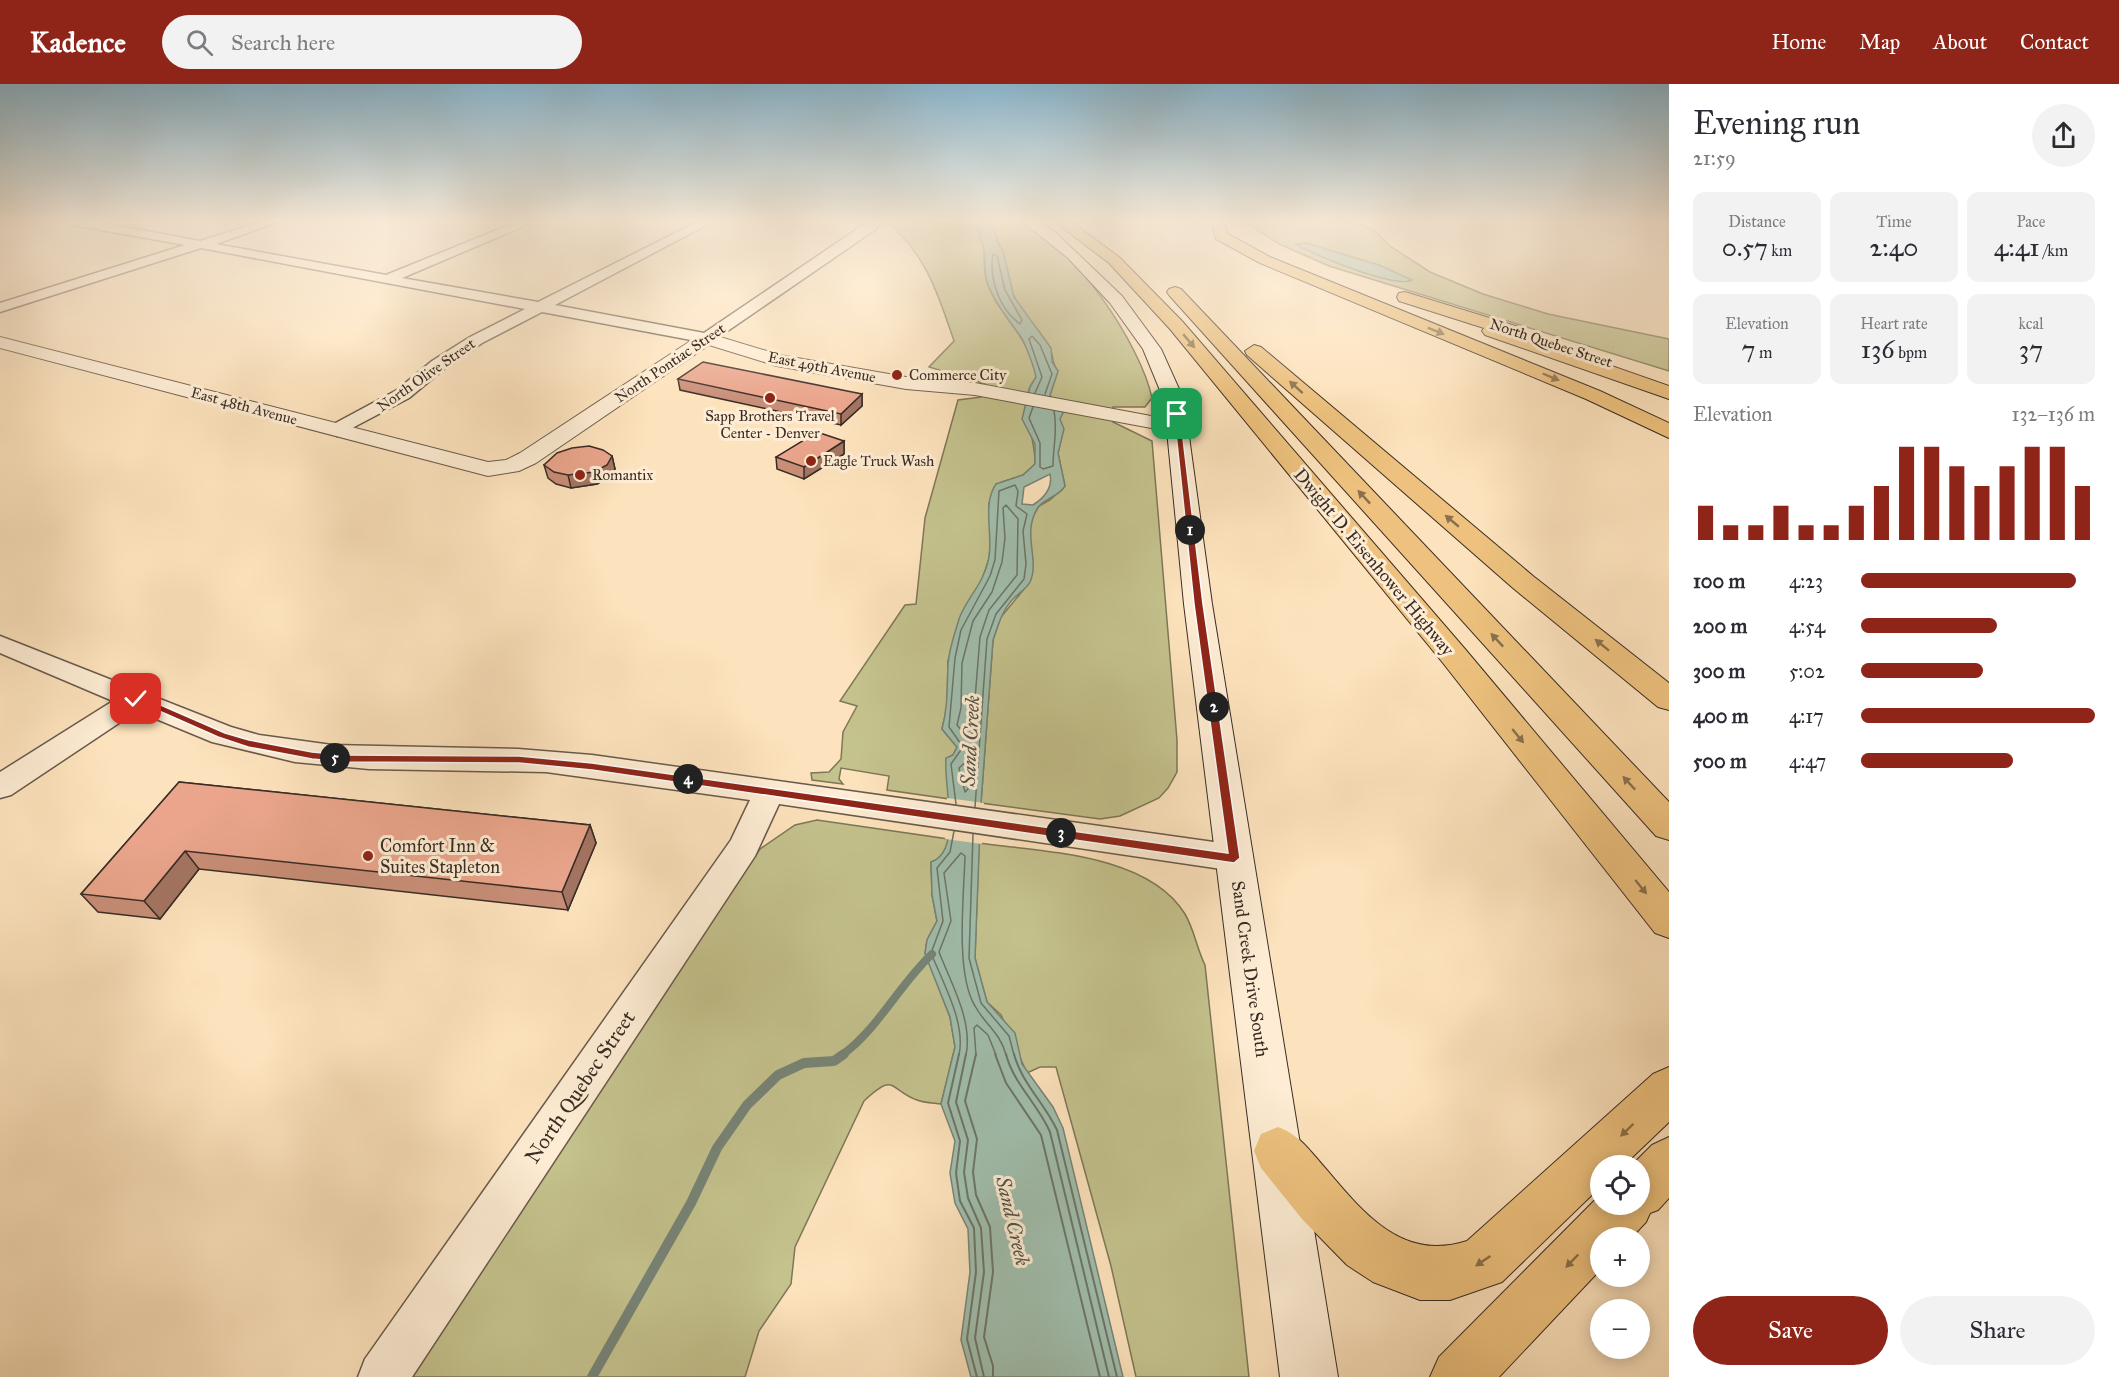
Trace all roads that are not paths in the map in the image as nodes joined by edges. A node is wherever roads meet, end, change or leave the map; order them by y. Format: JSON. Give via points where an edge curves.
{"nodes":[{"id":1,"x":85,"y":281,"type":"edge"},
{"id":2,"x":399,"y":281,"type":"edge"},
{"id":3,"x":590,"y":281,"type":"edge"},
{"id":4,"x":790,"y":281,"type":"edge"},
{"id":5,"x":1098,"y":281,"type":"edge"},
{"id":6,"x":1134,"y":281,"type":"edge"},
{"id":7,"x":1166,"y":281,"type":"edge"},
{"id":8,"x":1169,"y":281,"type":"edge"},
{"id":9,"x":1317,"y":281,"type":"edge"},
{"id":10,"x":1334,"y":281,"type":"edge"},
{"id":11,"x":1358,"y":281,"type":"edge"},
{"id":12,"x":0,"y":308,"type":"edge"},
{"id":13,"x":538,"y":308,"type":"junction"},
{"id":14,"x":707,"y":338,"type":"junction"},
{"id":15,"x":0,"y":342,"type":"edge"},
{"id":16,"x":744,"y":351,"type":"junction"},
{"id":17,"x":682,"y":355,"type":"junction"},
{"id":18,"x":1669,"y":382,"type":"edge"},
{"id":19,"x":975,"y":389,"type":"junction"},
{"id":20,"x":1669,"y":393,"type":"edge"},
{"id":21,"x":1178,"y":427,"type":"junction"},
{"id":22,"x":337,"y":430,"type":"junction"},
{"id":23,"x":1669,"y":431,"type":"edge"},
{"id":24,"x":488,"y":469,"type":"joint"},
{"id":25,"x":0,"y":644,"type":"edge"},
{"id":26,"x":1662,"y":691,"type":"edge"},
{"id":27,"x":136,"y":699,"type":"junction"},
{"id":28,"x":0,"y":787,"type":"edge"},
{"id":29,"x":769,"y":792,"type":"junction"},
{"id":30,"x":1669,"y":826,"type":"edge"},
{"id":31,"x":1234,"y":858,"type":"junction"},
{"id":32,"x":1669,"y":921,"type":"edge"},
{"id":33,"x":1669,"y":1090,"type":"edge"},
{"id":34,"x":1278,"y":1151,"type":"junction"},
{"id":35,"x":1669,"y":1162,"type":"edge"},
{"id":36,"x":1650,"y":1182,"type":"edge"},
{"id":37,"x":1617,"y":1215,"type":"edge"},
{"id":38,"x":382,"y":1377,"type":"edge"},
{"id":39,"x":1309,"y":1377,"type":"edge"},
{"id":40,"x":1459,"y":1377,"type":"edge"}],
"edges":[{"from":1,"to":12,"type":"street"},
{"from":2,"to":13,"type":"street","name":"East 49th Avenue"},
{"from":3,"to":13,"type":"street","name":"North Olive Street"},
{"from":4,"to":14,"type":"street","name":"North Pontiac Street"},
{"from":5,"to":21,"type":"street","name":"Sand Creek Drive South","via":[[1137,329],[1167,378]]},
{"from":6,"to":32,"type":"main road","name":"Dwight D. Eisenhower Highway","one_way":true,"via":[[1176,325],[1454,656]]},
{"from":7,"to":30,"type":"main road","name":"Dwight D. Eisenhower Highway"},
{"from":8,"to":26,"type":"main road","name":"Dwight D. Eisenhower Highway","via":[[1514,574]]},
{"from":9,"to":23,"type":"main road","one_way":true},
{"from":10,"to":20,"type":"main road","via":[[1582,360]]},
{"from":11,"to":18,"type":"main road","name":"North Quebec Street"},
{"from":13,"to":14,"type":"street","name":"East 49th Avenue"},
{"from":13,"to":22,"type":"street","name":"North Olive Street","via":[[463,347],[403,394]]},
{"from":14,"to":16,"type":"street","name":"East 49th Avenue"},
{"from":14,"to":17,"type":"street","name":"North Pontiac Street"},
{"from":14,"to":19,"type":"street","name":"East 49th Avenue","via":[[912,371]]},
{"from":15,"to":22,"type":"street","name":"East 48th Avenue"},
{"from":16,"to":17,"type":"street","via":[[709,349]]},
{"from":16,"to":19,"type":"street","name":"East 49th Avenue","via":[[906,383]]},
{"from":17,"to":24,"type":"street","name":"North Pontiac Street","via":[[528,458],[511,466]]},
{"from":19,"to":21,"type":"street","name":"East 49th Avenue"},
{"from":21,"to":31,"type":"street","name":"Sand Creek Drive South"},
{"from":22,"to":24,"type":"street","name":"East 48th Avenue"},
{"from":25,"to":27,"type":"street"},
{"from":27,"to":28,"type":"street"},
{"from":27,"to":29,"type":"street","via":[[231,738],[312,755],[344,759],[535,761]]},
{"from":29,"to":31,"type":"street"},
{"from":29,"to":38,"type":"street","name":"North Quebec Street","via":[[744,847]]},
{"from":31,"to":34,"type":"street","name":"Sand Creek Drive South"},
{"from":33,"to":34,"type":"main road","one_way":true,"via":[[1483,1263],[1461,1274],[1433,1277],[1402,1269],[1375,1254],[1348,1230]]},
{"from":34,"to":39,"type":"street","name":"Sand Creek Drive South"},
{"from":35,"to":36,"type":"main road"},
{"from":37,"to":40,"type":"main road","one_way":true}]}
